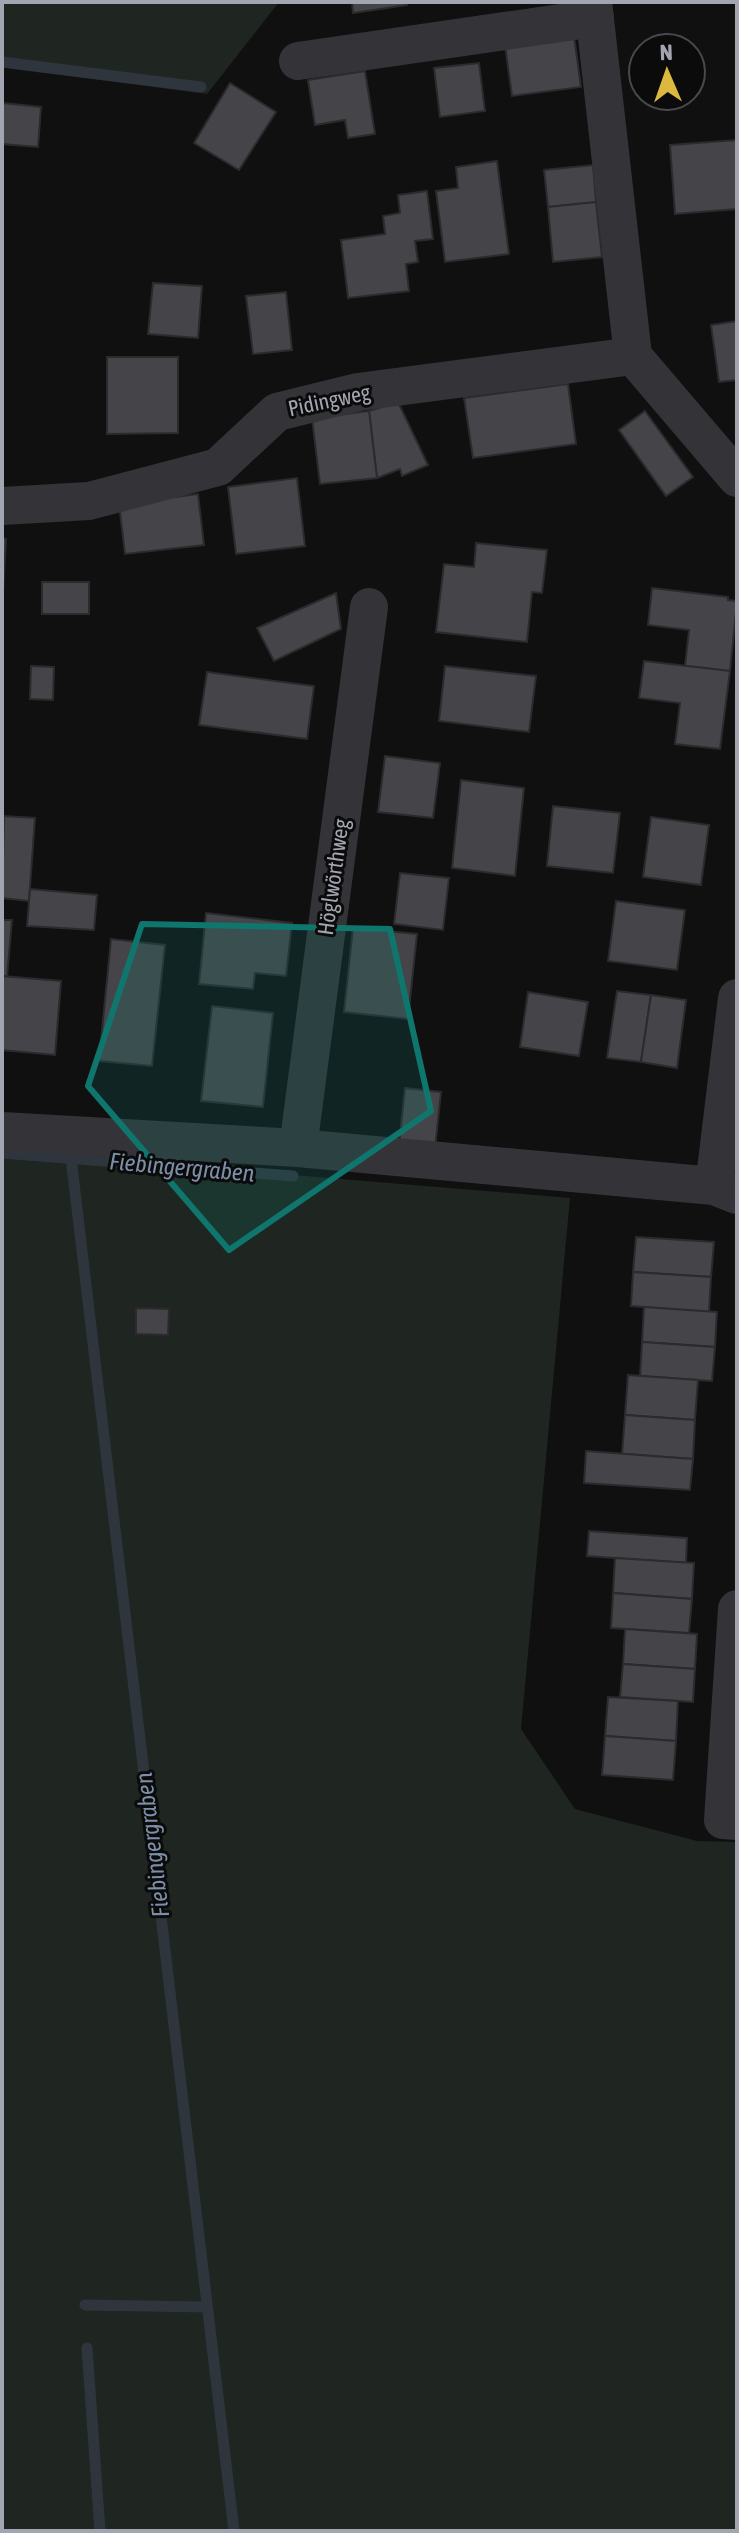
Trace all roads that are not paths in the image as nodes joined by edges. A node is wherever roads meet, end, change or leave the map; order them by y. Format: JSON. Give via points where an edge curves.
{"nodes":[{"id":1,"x":594,"y":10,"type":"edge"},
{"id":2,"x":298,"y":61,"type":"dead end"},
{"id":3,"x":633,"y":356,"type":"junction"},
{"id":4,"x":737,"y":478,"type":"edge"},
{"id":5,"x":2,"y":506,"type":"edge"},
{"id":6,"x":369,"y":607,"type":"dead end"},
{"id":7,"x":737,"y":998,"type":"edge"},
{"id":8,"x":2,"y":1131,"type":"edge"},
{"id":9,"x":298,"y":1148,"type":"junction"},
{"id":10,"x":725,"y":1190,"type":"edge"},
{"id":11,"x":737,"y":1609,"type":"edge"},
{"id":12,"x":730,"y":1821,"type":"edge"}],
"edges":[{"from":1,"to":2,"type":"street"},
{"from":1,"to":3,"type":"street"},
{"from":3,"to":4,"type":"street"},
{"from":3,"to":5,"type":"street","name":"Pidingweg","via":[[358,392],[277,412],[218,467],[89,501]]},
{"from":6,"to":9,"type":"street","name":"Höglwörthweg"},
{"from":7,"to":10,"type":"street"},
{"from":8,"to":9,"type":"street"},
{"from":9,"to":10,"type":"street"},
{"from":11,"to":12,"type":"street"}]}
